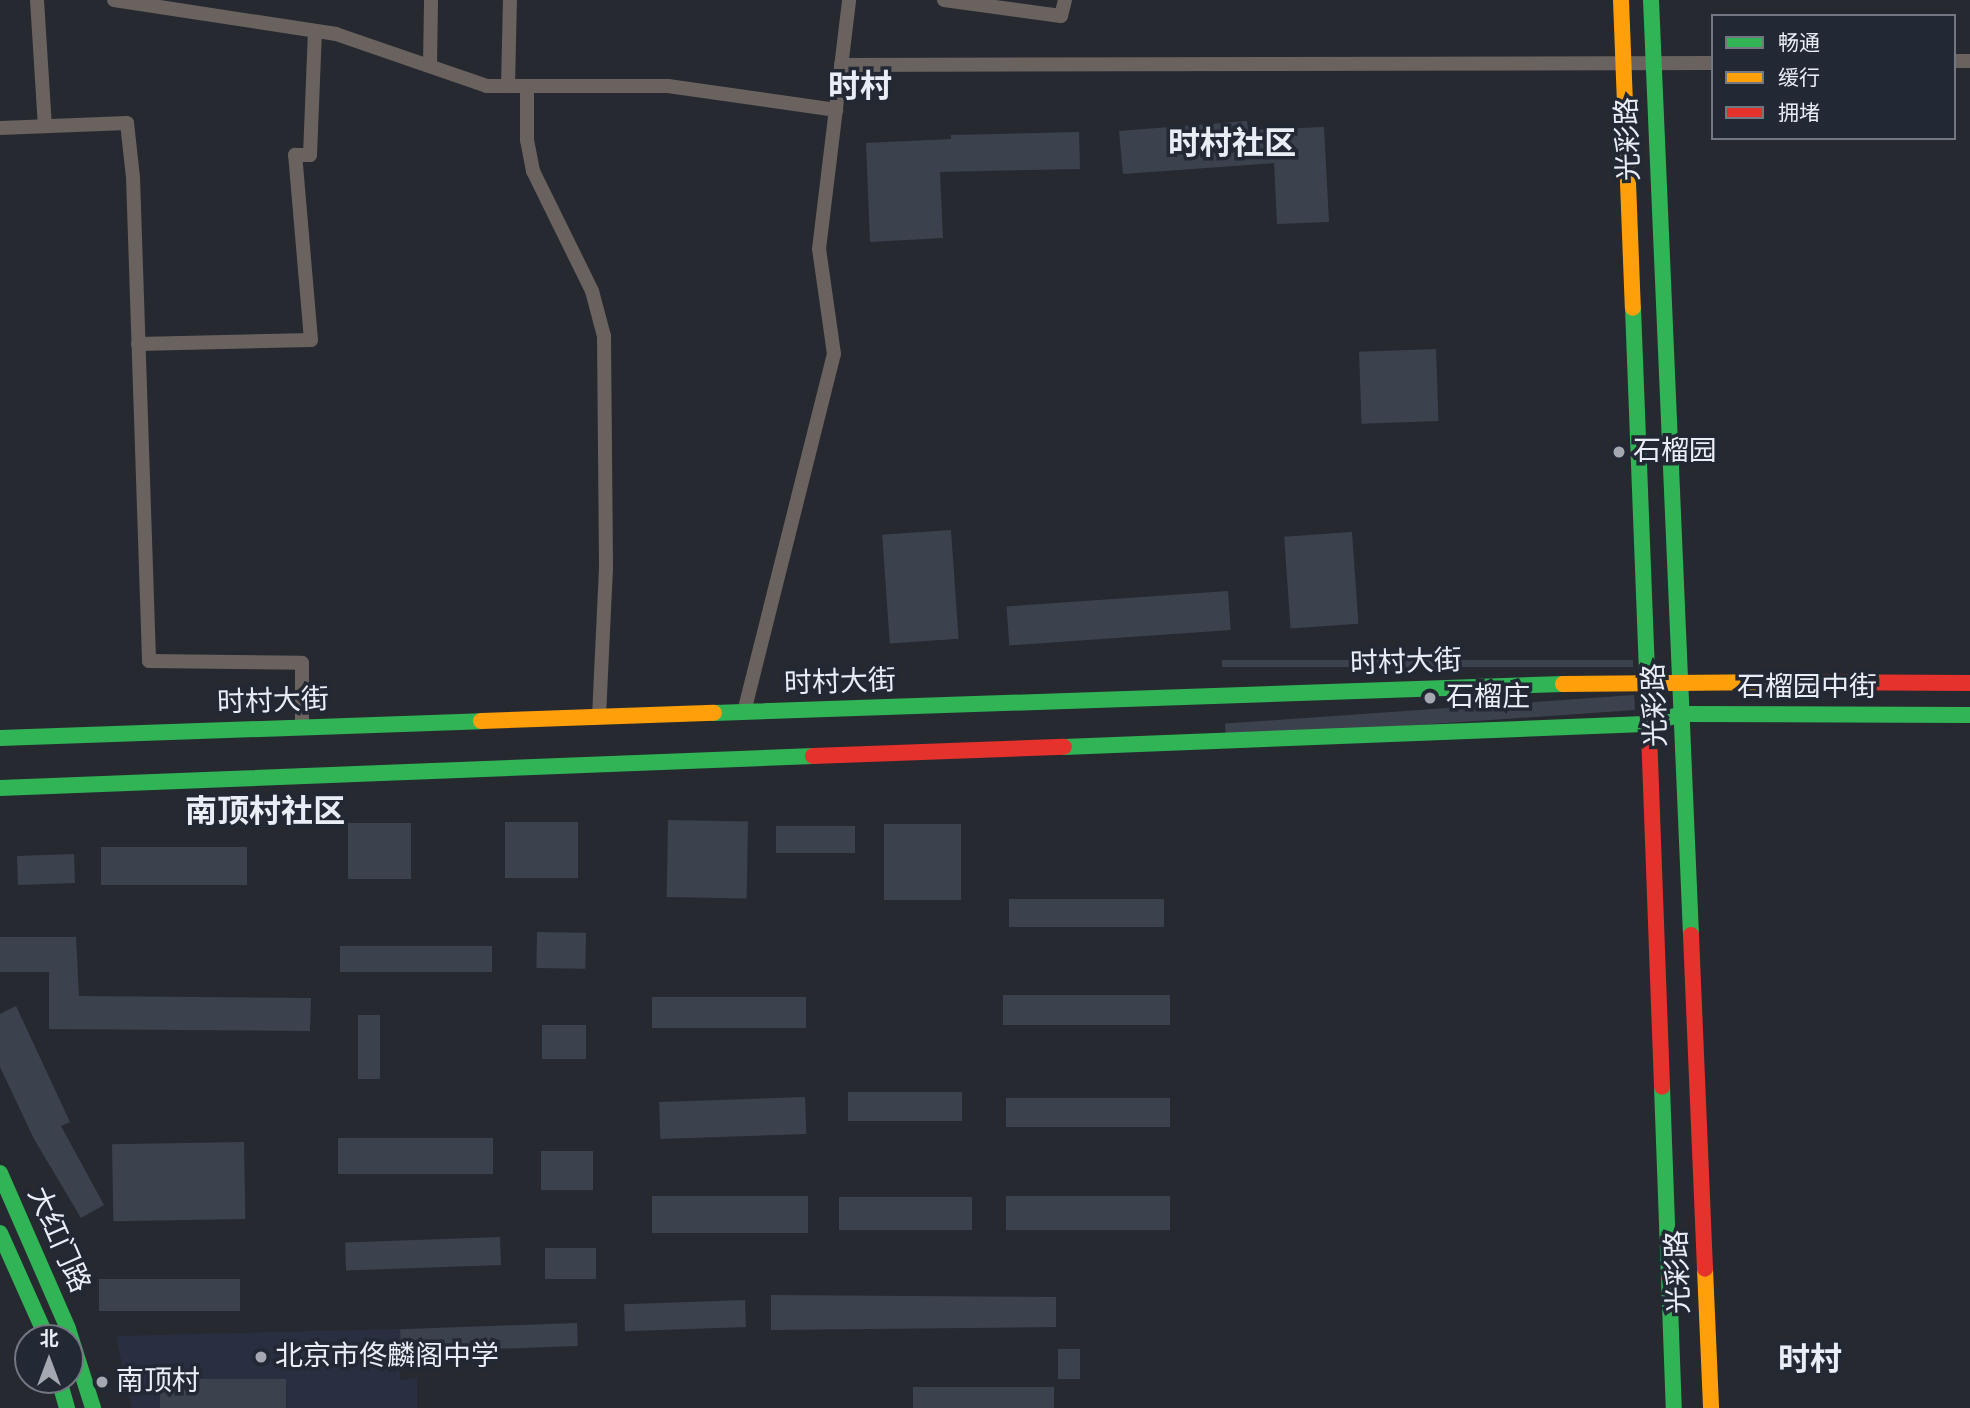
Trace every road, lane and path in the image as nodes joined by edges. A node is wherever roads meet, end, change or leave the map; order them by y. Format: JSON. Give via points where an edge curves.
{"nodes":[{"id":1,"x":37,"y":0,"type":"edge"},
{"id":2,"x":114,"y":0,"type":"edge"},
{"id":3,"x":431,"y":0,"type":"edge"},
{"id":4,"x":510,"y":0,"type":"edge"},
{"id":5,"x":849,"y":0,"type":"edge"},
{"id":6,"x":944,"y":0,"type":"edge"},
{"id":7,"x":1065,"y":0,"type":"edge"},
{"id":8,"x":1621,"y":0,"type":"edge"},
{"id":9,"x":1651,"y":0,"type":"edge"},
{"id":10,"x":315,"y":31,"type":"junction"},
{"id":11,"x":1623,"y":63,"type":"junction"},
{"id":12,"x":1653,"y":63,"type":"junction"},
{"id":13,"x":1711,"y":63,"type":"edge"},
{"id":14,"x":841,"y":65,"type":"junction"},
{"id":15,"x":430,"y":66,"type":"junction"},
{"id":16,"x":508,"y":86,"type":"junction"},
{"id":17,"x":527,"y":86,"type":"junction"},
{"id":18,"x":836,"y":110,"type":"junction"},
{"id":19,"x":46,"y":126,"type":"junction"},
{"id":20,"x":0,"y":128,"type":"edge"},
{"id":21,"x":138,"y":344,"type":"junction"},
{"id":22,"x":1643,"y":681,"type":"junction"},
{"id":23,"x":1681,"y":682,"type":"junction"},
{"id":24,"x":1970,"y":683,"type":"edge"},
{"id":25,"x":744,"y":712,"type":"junction"},
{"id":26,"x":1683,"y":714,"type":"junction"},
{"id":27,"x":1970,"y":715,"type":"edge"},
{"id":28,"x":599,"y":717,"type":"junction"},
{"id":29,"x":1645,"y":724,"type":"junction"},
{"id":30,"x":302,"y":728,"type":"junction"},
{"id":31,"x":0,"y":738,"type":"edge"},
{"id":32,"x":0,"y":788,"type":"edge"},
{"id":33,"x":0,"y":1173,"type":"edge"},
{"id":34,"x":0,"y":1233,"type":"edge"},
{"id":35,"x":41,"y":1324,"type":"edge"},
{"id":36,"x":93,"y":1408,"type":"edge"},
{"id":37,"x":1674,"y":1408,"type":"edge"},
{"id":38,"x":1711,"y":1408,"type":"edge"}],
"edges":[{"from":1,"to":19,"type":"street"},
{"from":2,"to":10,"type":"street"},
{"from":3,"to":15,"type":"street"},
{"from":4,"to":16,"type":"street"},
{"from":5,"to":14,"type":"street"},
{"from":6,"to":7,"type":"street","via":[[1061,16]]},
{"from":8,"to":11,"type":"main road","name":"光彩路"},
{"from":9,"to":12,"type":"main road","name":"光彩路"},
{"from":10,"to":15,"type":"street"},
{"from":10,"to":21,"type":"street","via":[[310,155],[295,155],[311,340]]},
{"from":11,"to":12,"type":"street"},
{"from":11,"to":14,"type":"street"},
{"from":11,"to":22,"type":"main road","name":"光彩路"},
{"from":12,"to":13,"type":"street"},
{"from":12,"to":23,"type":"main road","name":"光彩路"},
{"from":14,"to":18,"type":"street"},
{"from":15,"to":16,"type":"street","via":[[487,86]]},
{"from":16,"to":17,"type":"street"},
{"from":17,"to":18,"type":"street","via":[[668,86]]},
{"from":17,"to":28,"type":"street","via":[[527,140],[533,171],[582,269],[604,336],[606,568]]},
{"from":18,"to":25,"type":"street","via":[[819,248],[834,354]]},
{"from":19,"to":20,"type":"street"},
{"from":19,"to":21,"type":"street","via":[[127,123]]},
{"from":21,"to":30,"type":"street","via":[[149,661],[302,663]]},
{"from":22,"to":23,"type":"main road","name":"时村大街"},
{"from":22,"to":25,"type":"main road","name":"时村大街"},
{"from":22,"to":29,"type":"main road","name":"光彩路"},
{"from":23,"to":24,"type":"main road","name":"石榴园中街"},
{"from":23,"to":26,"type":"main road","name":"光彩路"},
{"from":25,"to":28,"type":"main road","name":"时村大街"},
{"from":26,"to":27,"type":"main road","name":"石榴园中街"},
{"from":26,"to":29,"type":"main road","name":"石榴园中街"},
{"from":26,"to":38,"type":"main road","name":"光彩路"},
{"from":28,"to":30,"type":"main road","name":"时村大街"},
{"from":29,"to":32,"type":"main road"},
{"from":29,"to":37,"type":"main road","name":"光彩路"},
{"from":30,"to":31,"type":"main road","name":"时村大街"},
{"from":33,"to":36,"type":"main road","name":"大红门路","via":[[68,1329]]},
{"from":34,"to":35,"type":"main road","name":"大红门路"}]}
